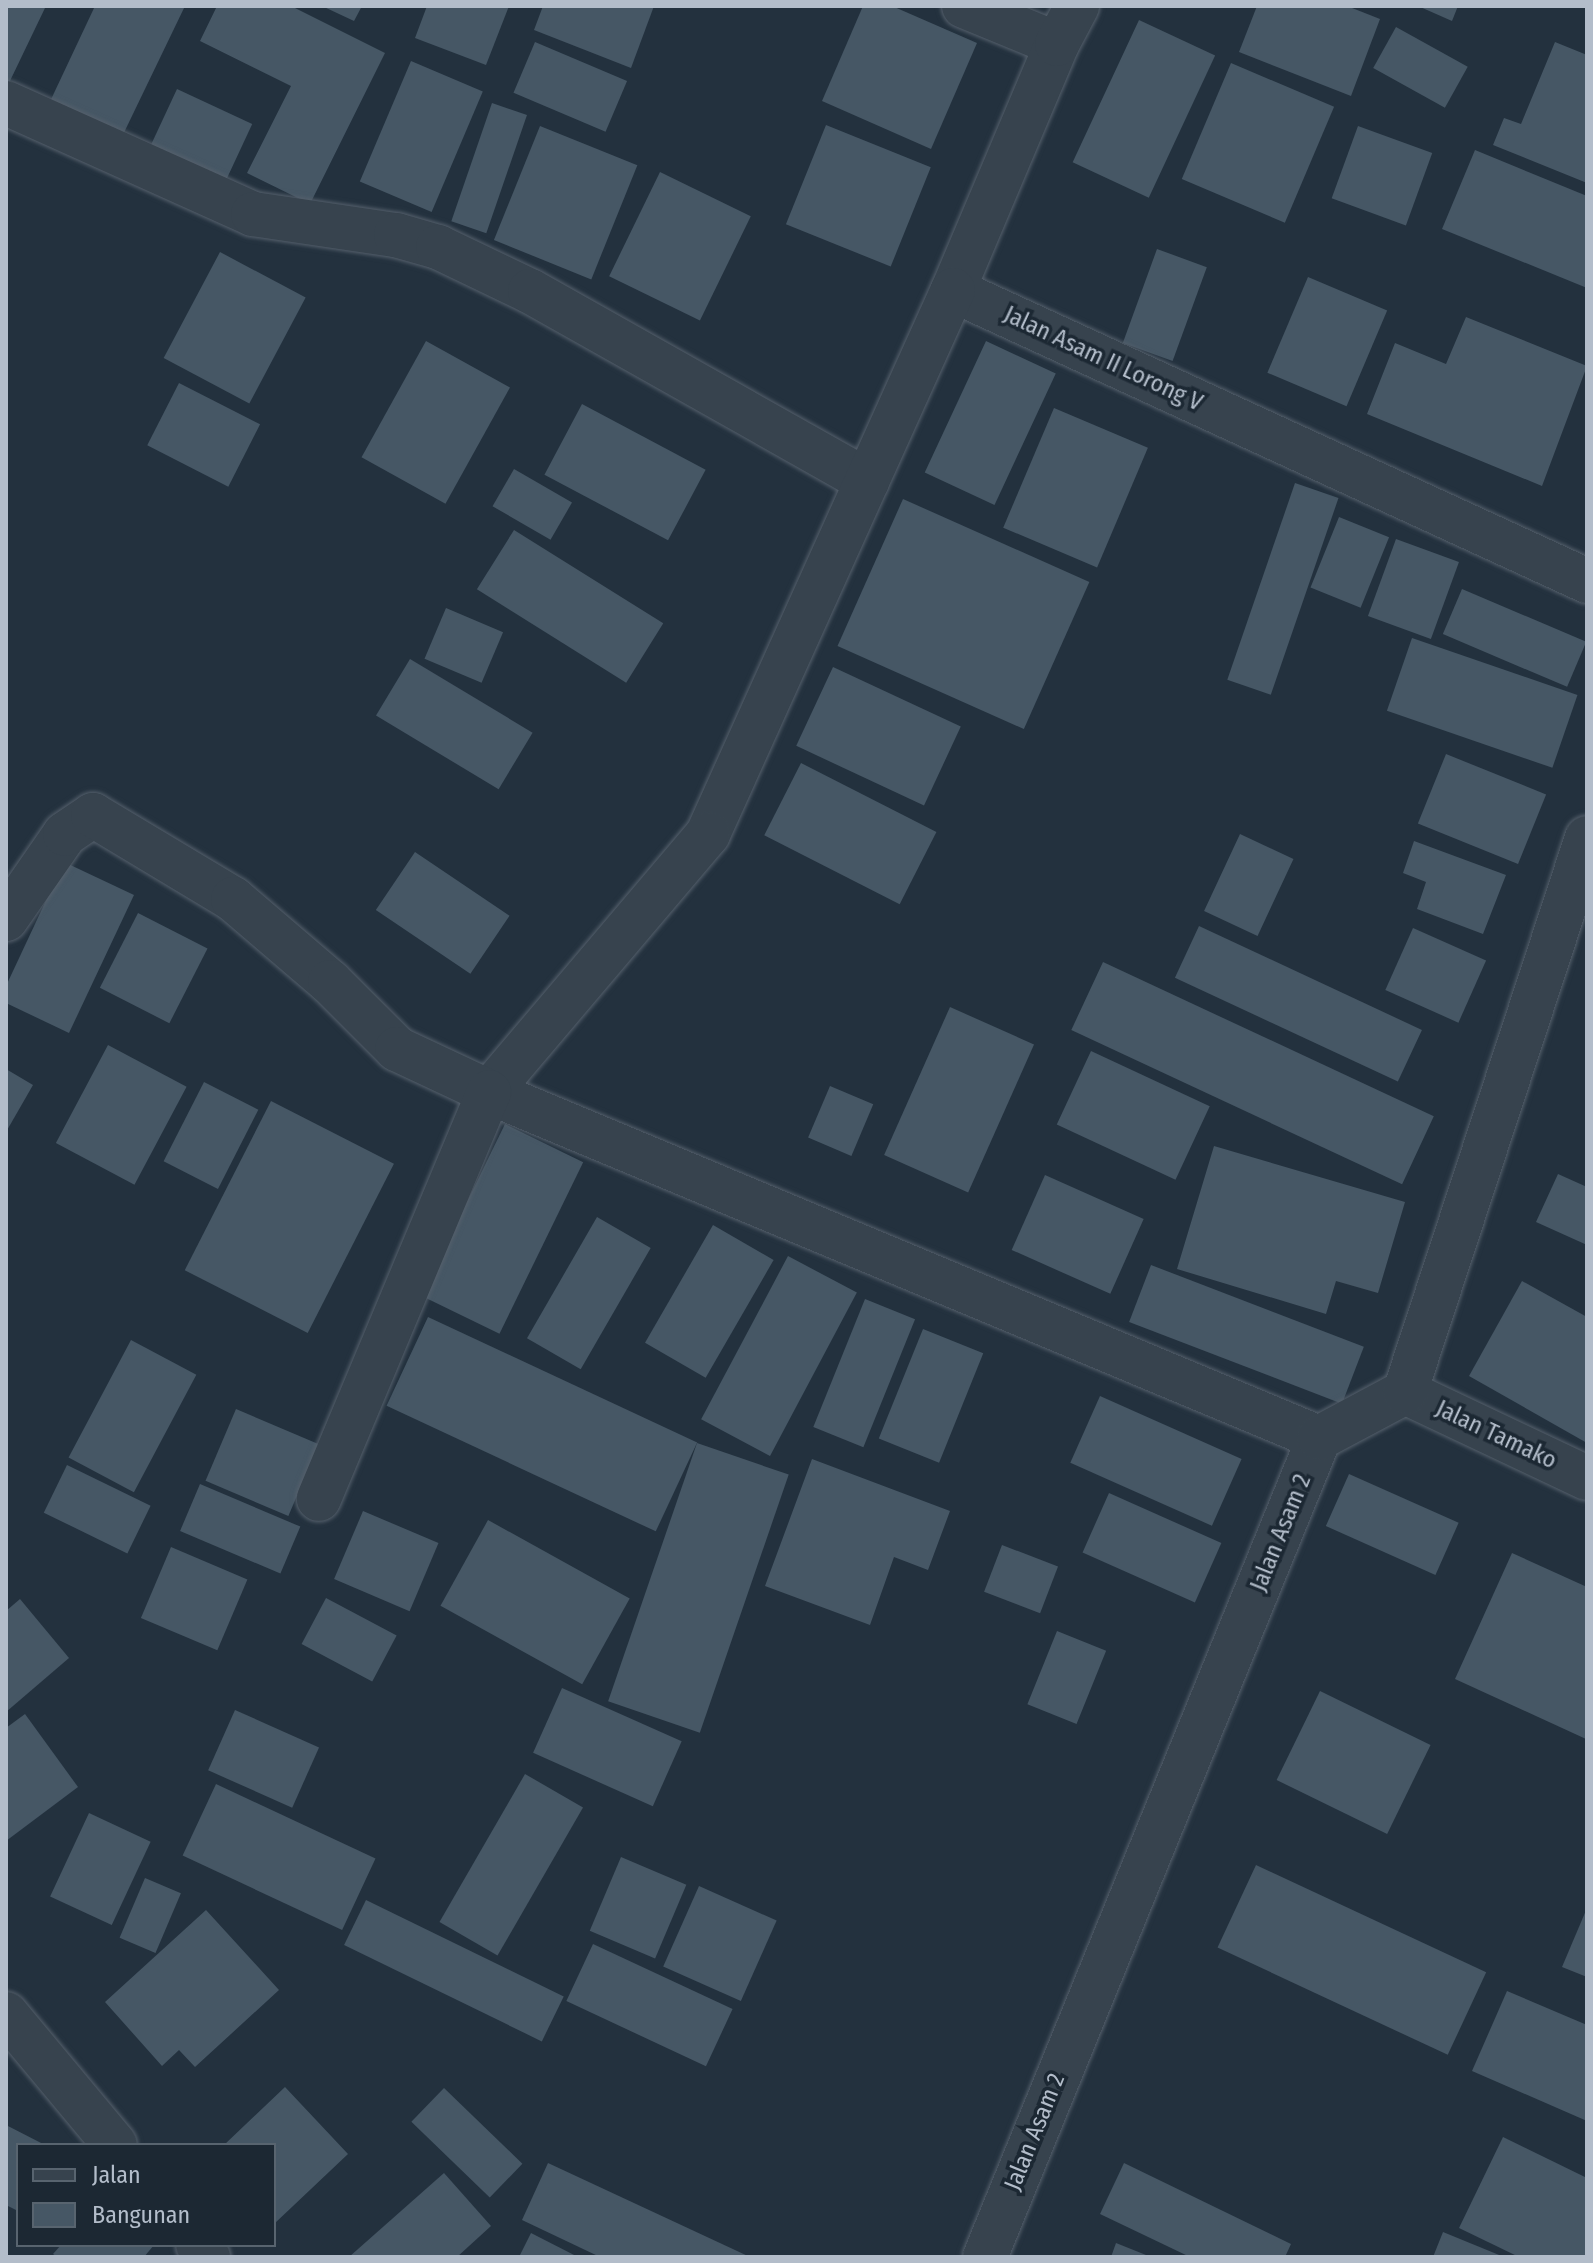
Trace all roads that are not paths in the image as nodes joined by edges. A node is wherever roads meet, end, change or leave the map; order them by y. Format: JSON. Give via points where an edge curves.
{"nodes":[{"id":1,"x":964,"y":6,"type":"edge"},
{"id":2,"x":1067,"y":25,"type":"edge"},
{"id":3,"x":6,"y":103,"type":"edge"},
{"id":4,"x":953,"y":290,"type":"junction"},
{"id":5,"x":867,"y":481,"type":"junction"},
{"id":6,"x":1587,"y":581,"type":"edge"},
{"id":7,"x":1587,"y":838,"type":"edge"},
{"id":8,"x":6,"y":919,"type":"edge"},
{"id":9,"x":489,"y":1092,"type":"junction"},
{"id":10,"x":1405,"y":1392,"type":"junction"},
{"id":11,"x":1319,"y":1438,"type":"junction"},
{"id":12,"x":1587,"y":1478,"type":"edge"},
{"id":13,"x":319,"y":1499,"type":"dead end"},
{"id":14,"x":6,"y":2014,"type":"edge"},
{"id":15,"x":113,"y":2143,"type":"edge"},
{"id":16,"x":985,"y":2257,"type":"edge"}],
"edges":[{"from":1,"to":2,"type":"street"},
{"from":2,"to":4,"type":"street"},
{"from":3,"to":5,"type":"street","via":[[253,214],[396,235],[438,247],[530,291]]},
{"from":4,"to":5,"type":"street"},
{"from":4,"to":6,"type":"street","name":"Jalan Asam II Lorong V"},
{"from":5,"to":9,"type":"street","via":[[708,834]]},
{"from":7,"to":10,"type":"street"},
{"from":8,"to":9,"type":"street","via":[[65,834],[93,815],[233,899],[330,982],[397,1049]]},
{"from":9,"to":11,"type":"street"},
{"from":9,"to":13,"type":"street"},
{"from":10,"to":11,"type":"street"},
{"from":10,"to":12,"type":"street","name":"Jalan Tamako"},
{"from":11,"to":16,"type":"street","name":"Jalan Asam 2"},
{"from":14,"to":15,"type":"street"}]}
